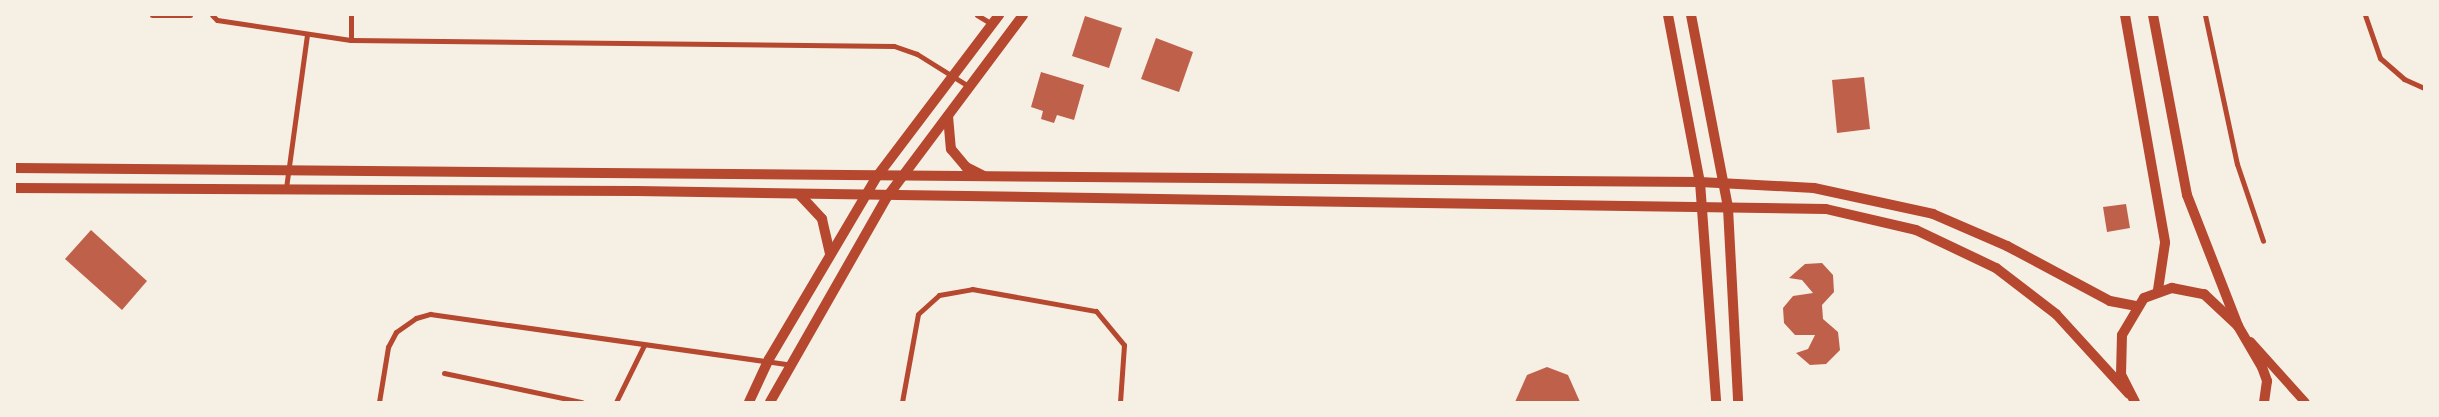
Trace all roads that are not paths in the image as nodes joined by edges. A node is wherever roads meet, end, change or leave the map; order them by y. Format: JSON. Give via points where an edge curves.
{"nodes":[{"id":1,"x":152,"y":15,"type":"edge"},
{"id":2,"x":190,"y":15,"type":"edge"},
{"id":3,"x":212,"y":15,"type":"edge"},
{"id":4,"x":351,"y":15,"type":"edge"},
{"id":5,"x":977,"y":15,"type":"edge"},
{"id":6,"x":999,"y":15,"type":"edge"},
{"id":7,"x":1023,"y":15,"type":"edge"},
{"id":8,"x":1668,"y":15,"type":"edge"},
{"id":9,"x":1691,"y":15,"type":"edge"},
{"id":10,"x":2125,"y":15,"type":"edge"},
{"id":11,"x":2153,"y":15,"type":"edge"},
{"id":12,"x":2206,"y":15,"type":"edge"},
{"id":13,"x":2365,"y":15,"type":"edge"},
{"id":14,"x":992,"y":24,"type":"junction"},
{"id":15,"x":307,"y":34,"type":"junction"},
{"id":16,"x":350,"y":40,"type":"junction"},
{"id":17,"x":955,"y":77,"type":"junction"},
{"id":18,"x":970,"y":88,"type":"junction"},
{"id":19,"x":2424,"y":88,"type":"edge"},
{"id":20,"x":948,"y":116,"type":"junction"},
{"id":21,"x":15,"y":168,"type":"edge"},
{"id":22,"x":290,"y":168,"type":"junction"},
{"id":23,"x":878,"y":175,"type":"junction"},
{"id":24,"x":900,"y":176,"type":"junction"},
{"id":25,"x":985,"y":177,"type":"junction"},
{"id":26,"x":1700,"y":182,"type":"junction"},
{"id":27,"x":1725,"y":183,"type":"junction"},
{"id":28,"x":15,"y":188,"type":"edge"},
{"id":29,"x":286,"y":188,"type":"junction"},
{"id":30,"x":799,"y":194,"type":"junction"},
{"id":31,"x":864,"y":196,"type":"junction"},
{"id":32,"x":887,"y":197,"type":"junction"},
{"id":33,"x":1702,"y":208,"type":"junction"},
{"id":34,"x":1728,"y":208,"type":"junction"},
{"id":35,"x":2263,"y":241,"type":"dead end"},
{"id":36,"x":830,"y":252,"type":"junction"},
{"id":37,"x":2158,"y":290,"type":"junction"},
{"id":38,"x":2136,"y":306,"type":"junction"},
{"id":39,"x":2238,"y":326,"type":"junction"},
{"id":40,"x":2246,"y":337,"type":"junction"},
{"id":41,"x":644,"y":345,"type":"junction"},
{"id":42,"x":769,"y":359,"type":"junction"},
{"id":43,"x":788,"y":364,"type":"junction"},
{"id":44,"x":444,"y":373,"type":"dead end"},
{"id":45,"x":2132,"y":398,"type":"edge"},
{"id":46,"x":379,"y":402,"type":"edge"},
{"id":47,"x":582,"y":402,"type":"edge"},
{"id":48,"x":616,"y":402,"type":"edge"},
{"id":49,"x":749,"y":402,"type":"edge"},
{"id":50,"x":770,"y":402,"type":"edge"},
{"id":51,"x":902,"y":402,"type":"edge"},
{"id":52,"x":1120,"y":402,"type":"edge"},
{"id":53,"x":1716,"y":402,"type":"edge"},
{"id":54,"x":1738,"y":402,"type":"edge"},
{"id":55,"x":2264,"y":402,"type":"edge"},
{"id":56,"x":2305,"y":402,"type":"edge"}],
"edges":[{"from":1,"to":2,"type":"street"},
{"from":3,"to":15,"type":"street","via":[[217,20]]},
{"from":4,"to":16,"type":"street"},
{"from":5,"to":14,"type":"street"},
{"from":6,"to":14,"type":"main road"},
{"from":7,"to":18,"type":"main road"},
{"from":8,"to":26,"type":"main road"},
{"from":9,"to":27,"type":"main road"},
{"from":10,"to":37,"type":"main road","via":[[2165,243]]},
{"from":11,"to":39,"type":"main road","via":[[2187,195]]},
{"from":12,"to":35,"type":"street","via":[[2237,164]]},
{"from":13,"to":19,"type":"street","via":[[2380,58],[2404,79]]},
{"from":14,"to":17,"type":"main road"},
{"from":15,"to":16,"type":"street"},
{"from":15,"to":22,"type":"street"},
{"from":16,"to":17,"type":"street","via":[[885,46],[917,54]]},
{"from":17,"to":18,"type":"street"},
{"from":17,"to":23,"type":"main road"},
{"from":18,"to":20,"type":"main road"},
{"from":20,"to":24,"type":"main road"},
{"from":20,"to":25,"type":"main road","via":[[951,149],[966,167]]},
{"from":21,"to":22,"type":"main road"},
{"from":22,"to":23,"type":"main road"},
{"from":22,"to":29,"type":"street"},
{"from":23,"to":24,"type":"main road"},
{"from":23,"to":31,"type":"main road"},
{"from":24,"to":25,"type":"main road"},
{"from":24,"to":32,"type":"main road"},
{"from":25,"to":26,"type":"main road"},
{"from":26,"to":27,"type":"main road"},
{"from":26,"to":33,"type":"main road"},
{"from":27,"to":34,"type":"main road"},
{"from":27,"to":38,"type":"main road","via":[[1814,188],[1894,202],[1969,228],[2110,301]]},
{"from":28,"to":29,"type":"main road"},
{"from":29,"to":30,"type":"main road"},
{"from":30,"to":31,"type":"main road"},
{"from":30,"to":36,"type":"main road","via":[[822,219]]},
{"from":31,"to":32,"type":"main road"},
{"from":31,"to":36,"type":"main road"},
{"from":32,"to":33,"type":"main road"},
{"from":32,"to":43,"type":"main road"},
{"from":33,"to":34,"type":"main road"},
{"from":33,"to":53,"type":"main road"},
{"from":34,"to":45,"type":"main road","via":[[1826,210],[1892,223],[1950,244],[2037,296]]},
{"from":34,"to":54,"type":"main road"},
{"from":36,"to":42,"type":"main road"},
{"from":37,"to":38,"type":"main road"},
{"from":37,"to":39,"type":"main road","via":[[2187,289],[2204,294]]},
{"from":38,"to":45,"type":"main road","via":[[2122,335],[2120,350],[2122,375]]},
{"from":39,"to":40,"type":"main road"},
{"from":40,"to":55,"type":"main road","via":[[2266,381]]},
{"from":40,"to":56,"type":"street"},
{"from":41,"to":42,"type":"street"},
{"from":41,"to":46,"type":"street","via":[[458,317],[423,316],[396,332],[388,347]]},
{"from":41,"to":48,"type":"street"},
{"from":42,"to":43,"type":"street"},
{"from":42,"to":49,"type":"main road"},
{"from":43,"to":50,"type":"main road"},
{"from":44,"to":47,"type":"street"},
{"from":51,"to":52,"type":"street","via":[[918,314],[939,295],[972,289],[1096,311],[1124,345]]}]}
